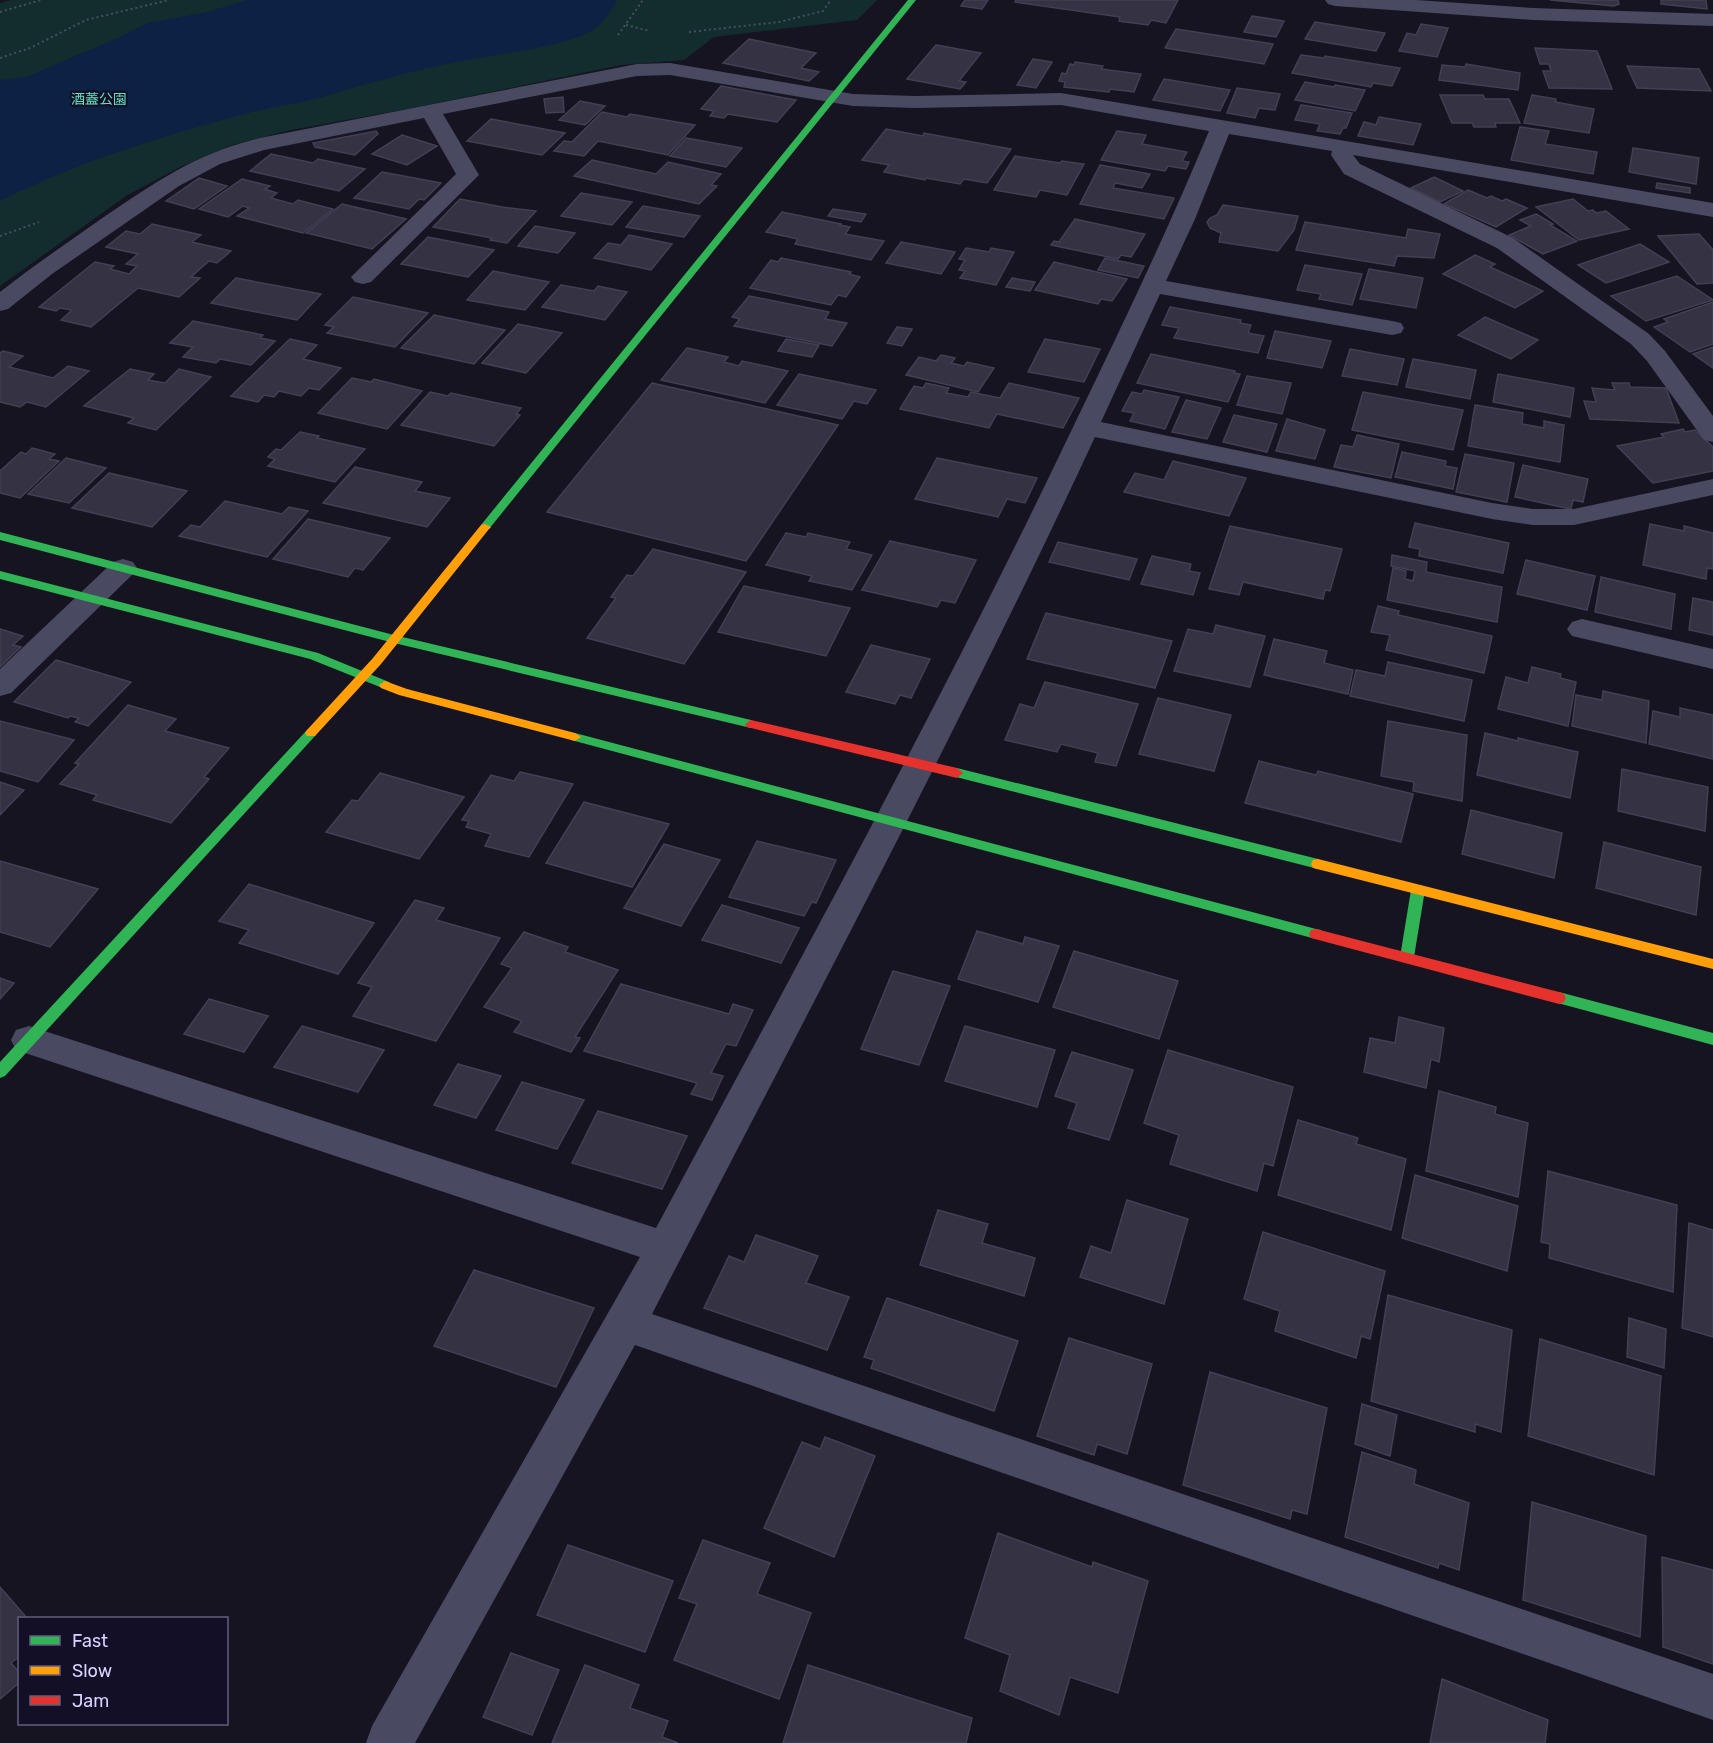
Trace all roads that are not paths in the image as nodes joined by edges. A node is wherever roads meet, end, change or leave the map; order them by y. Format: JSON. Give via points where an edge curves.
{"nodes":[{"id":1,"x":912,"y":0,"type":"edge"},
{"id":2,"x":1335,"y":0,"type":"edge"},
{"id":3,"x":1634,"y":9,"type":"edge"},
{"id":4,"x":1713,"y":20,"type":"edge"},
{"id":5,"x":834,"y":97,"type":"junction"},
{"id":6,"x":431,"y":112,"type":"junction"},
{"id":7,"x":1222,"y":125,"type":"junction"},
{"id":8,"x":1343,"y":146,"type":"junction"},
{"id":9,"x":1713,"y":210,"type":"edge"},
{"id":10,"x":363,"y":278,"type":"dead end"},
{"id":11,"x":1153,"y":286,"type":"junction"},
{"id":12,"x":0,"y":304,"type":"edge"},
{"id":13,"x":1392,"y":328,"type":"dead end"},
{"id":14,"x":1086,"y":427,"type":"junction"},
{"id":15,"x":1713,"y":434,"type":"edge"},
{"id":16,"x":1713,"y":487,"type":"edge"},
{"id":17,"x":0,"y":536,"type":"edge"},
{"id":18,"x":123,"y":568,"type":"junction"},
{"id":19,"x":0,"y":575,"type":"edge"},
{"id":20,"x":93,"y":598,"type":"junction"},
{"id":21,"x":1582,"y":629,"type":"dead end"},
{"id":22,"x":394,"y":639,"type":"junction"},
{"id":23,"x":1713,"y":659,"type":"edge"},
{"id":24,"x":364,"y":676,"type":"junction"},
{"id":25,"x":0,"y":686,"type":"edge"},
{"id":26,"x":920,"y":764,"type":"junction"},
{"id":27,"x":890,"y":823,"type":"junction"},
{"id":28,"x":1418,"y":890,"type":"junction"},
{"id":29,"x":1407,"y":957,"type":"junction"},
{"id":30,"x":1713,"y":964,"type":"edge"},
{"id":31,"x":29,"y":1040,"type":"junction"},
{"id":32,"x":1713,"y":1040,"type":"edge"},
{"id":33,"x":0,"y":1072,"type":"edge"},
{"id":34,"x":665,"y":1248,"type":"junction"},
{"id":35,"x":626,"y":1323,"type":"junction"},
{"id":36,"x":1713,"y":1697,"type":"edge"},
{"id":37,"x":389,"y":1743,"type":"edge"}],
"edges":[{"from":1,"to":5,"type":"street"},
{"from":2,"to":3,"type":"street","via":[[1533,14]]},
{"from":3,"to":4,"type":"street"},
{"from":5,"to":6,"type":"street","via":[[670,69],[637,70]]},
{"from":5,"to":7,"type":"street","via":[[891,102],[1061,99]]},
{"from":5,"to":22,"type":"street"},
{"from":6,"to":10,"type":"street","via":[[468,175]]},
{"from":6,"to":12,"type":"street","via":[[260,144],[212,159],[122,214]]},
{"from":7,"to":8,"type":"street"},
{"from":7,"to":11,"type":"street"},
{"from":8,"to":9,"type":"street"},
{"from":8,"to":15,"type":"street","via":[[1342,156],[1352,169],[1505,243],[1640,339]]},
{"from":11,"to":13,"type":"street"},
{"from":11,"to":14,"type":"street"},
{"from":14,"to":16,"type":"street","via":[[1533,517],[1574,517]]},
{"from":14,"to":26,"type":"street"},
{"from":17,"to":18,"type":"street"},
{"from":18,"to":20,"type":"street"},
{"from":18,"to":22,"type":"street"},
{"from":19,"to":20,"type":"street"},
{"from":20,"to":24,"type":"street","via":[[314,656]]},
{"from":20,"to":25,"type":"street"},
{"from":21,"to":23,"type":"street"},
{"from":22,"to":24,"type":"street"},
{"from":22,"to":26,"type":"street"},
{"from":24,"to":27,"type":"street","via":[[403,692]]},
{"from":24,"to":31,"type":"street"},
{"from":26,"to":27,"type":"street"},
{"from":26,"to":28,"type":"street"},
{"from":27,"to":29,"type":"street"},
{"from":27,"to":34,"type":"street"},
{"from":28,"to":29,"type":"street"},
{"from":28,"to":30,"type":"street"},
{"from":29,"to":32,"type":"street"},
{"from":31,"to":33,"type":"street"},
{"from":31,"to":34,"type":"street"},
{"from":34,"to":35,"type":"street"},
{"from":35,"to":36,"type":"street"},
{"from":35,"to":37,"type":"street"}]}
